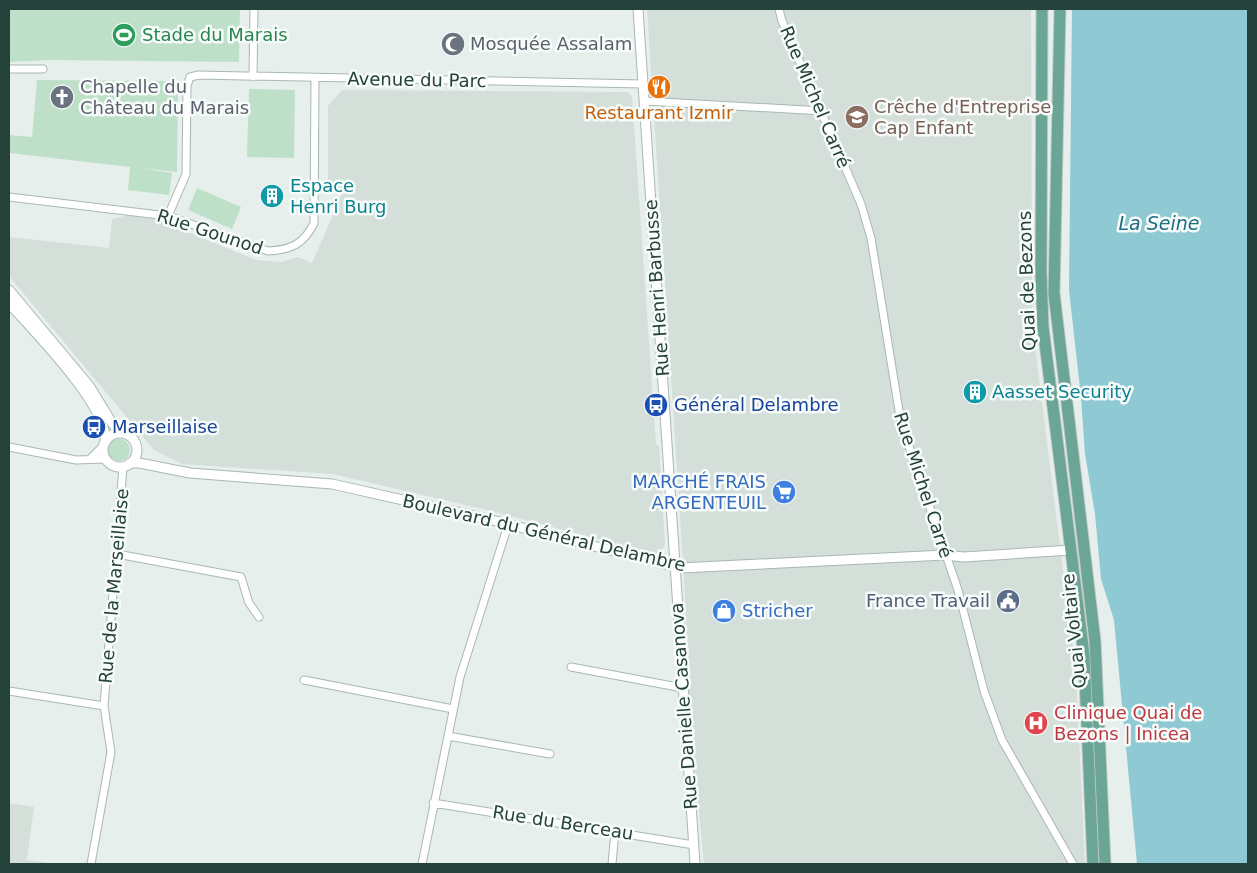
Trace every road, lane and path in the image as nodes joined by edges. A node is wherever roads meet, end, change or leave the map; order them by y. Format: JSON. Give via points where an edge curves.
{"nodes":[{"id":1,"x":254,"y":9,"type":"edge"},
{"id":2,"x":638,"y":9,"type":"edge"},
{"id":3,"x":779,"y":9,"type":"edge"},
{"id":4,"x":1042,"y":9,"type":"edge"},
{"id":5,"x":1060,"y":9,"type":"edge"},
{"id":6,"x":9,"y":69,"type":"edge"},
{"id":7,"x":43,"y":69,"type":"dead end"},
{"id":8,"x":253,"y":77,"type":"junction"},
{"id":9,"x":315,"y":78,"type":"junction"},
{"id":10,"x":643,"y":84,"type":"junction"},
{"id":11,"x":644,"y":101,"type":"junction"},
{"id":12,"x":822,"y":111,"type":"junction"},
{"id":13,"x":9,"y":197,"type":"edge"},
{"id":14,"x":168,"y":216,"type":"junction"},
{"id":15,"x":9,"y":290,"type":"edge"},
{"id":16,"x":9,"y":303,"type":"edge"},
{"id":17,"x":122,"y":433,"type":"junction"},
{"id":18,"x":104,"y":443,"type":"junction"},
{"id":19,"x":9,"y":447,"type":"edge"},
{"id":20,"x":137,"y":449,"type":"junction"},
{"id":21,"x":91,"y":458,"type":"junction"},
{"id":22,"x":105,"y":459,"type":"junction"},
{"id":23,"x":127,"y":465,"type":"junction"},
{"id":24,"x":168,"y":468,"type":"junction"},
{"id":25,"x":508,"y":525,"type":"junction"},
{"id":26,"x":1078,"y":548,"type":"junction"},
{"id":27,"x":118,"y":554,"type":"junction"},
{"id":28,"x":945,"y":555,"type":"junction"},
{"id":29,"x":675,"y":567,"type":"junction"},
{"id":30,"x":259,"y":617,"type":"dead end"},
{"id":31,"x":571,"y":668,"type":"dead end"},
{"id":32,"x":304,"y":680,"type":"dead end"},
{"id":33,"x":683,"y":688,"type":"junction"},
{"id":34,"x":9,"y":691,"type":"edge"},
{"id":35,"x":104,"y":706,"type":"junction"},
{"id":36,"x":453,"y":709,"type":"junction"},
{"id":37,"x":448,"y":736,"type":"junction"},
{"id":38,"x":550,"y":754,"type":"dead end"},
{"id":39,"x":433,"y":803,"type":"junction"},
{"id":40,"x":615,"y":832,"type":"junction"},
{"id":41,"x":694,"y":845,"type":"junction"},
{"id":42,"x":91,"y":861,"type":"edge"},
{"id":43,"x":97,"y":864,"type":"edge"},
{"id":44,"x":422,"y":864,"type":"edge"},
{"id":45,"x":612,"y":864,"type":"edge"},
{"id":46,"x":695,"y":864,"type":"edge"},
{"id":47,"x":1073,"y":864,"type":"edge"},
{"id":48,"x":1093,"y":864,"type":"edge"},
{"id":49,"x":1105,"y":864,"type":"edge"}],
"edges":[{"from":1,"to":8,"type":"street"},
{"from":2,"to":10,"type":"street","name":"Rue Henri Barbusse"},
{"from":3,"to":12,"type":"street","name":"Rue Michel Carré"},
{"from":4,"to":26,"type":"main road","name":"Quai de Bezons","via":[[1043,318]]},
{"from":5,"to":26,"type":"main road","name":"Quai de Bezons","via":[[1054,293],[1080,520]]},
{"from":6,"to":7,"type":"street"},
{"from":8,"to":9,"type":"street","name":"Avenue du Parc"},
{"from":8,"to":14,"type":"street","name":"Avenue du Parc","via":[[199,74],[190,77],[187,86],[186,174]]},
{"from":9,"to":10,"type":"street","name":"Avenue du Parc"},
{"from":9,"to":14,"type":"street","name":"Rue Gounod","via":[[316,208],[308,236],[284,251],[268,252]]},
{"from":10,"to":11,"type":"street","name":"Rue Henri Barbusse"},
{"from":11,"to":12,"type":"street"},
{"from":11,"to":29,"type":"street","name":"Rue Henri Barbusse"},
{"from":12,"to":28,"type":"street","name":"Rue Michel Carré","via":[[861,204],[871,238],[901,423]]},
{"from":13,"to":14,"type":"street","name":"Rue Gounod"},
{"from":15,"to":17,"type":"street","via":[[90,387]]},
{"from":16,"to":18,"type":"street","via":[[90,400],[104,426]]},
{"from":17,"to":18,"type":"street","via":[[112,434]]},
{"from":17,"to":20,"type":"street","via":[[133,438]]},
{"from":18,"to":21,"type":"street"},
{"from":18,"to":22,"type":"street"},
{"from":19,"to":21,"type":"street","via":[[76,460]]},
{"from":20,"to":23,"type":"street","via":[[136,456]]},
{"from":20,"to":24,"type":"street","name":"Boulevard du Général Delambre"},
{"from":21,"to":22,"type":"street"},
{"from":22,"to":23,"type":"street","via":[[111,465]]},
{"from":23,"to":24,"type":"street","name":"Boulevard du Général Delambre"},
{"from":23,"to":27,"type":"street","name":"Rue de la Marseillaise"},
{"from":24,"to":25,"type":"street","name":"Boulevard du Général Delambre","via":[[202,474],[332,484]]},
{"from":25,"to":29,"type":"street","name":"Boulevard du Général Delambre"},
{"from":25,"to":36,"type":"street"},
{"from":26,"to":28,"type":"street","name":"Boulevard du Général Delambre","via":[[964,558]]},
{"from":26,"to":48,"type":"main road","name":"Quai Voltaire"},
{"from":26,"to":49,"type":"main road","name":"Quai Voltaire","via":[[1086,569],[1096,660]]},
{"from":27,"to":30,"type":"street","via":[[241,578],[249,603]]},
{"from":27,"to":35,"type":"street","name":"Rue de la Marseillaise"},
{"from":28,"to":29,"type":"street","name":"Boulevard du Général Delambre","via":[[691,569]]},
{"from":28,"to":47,"type":"street","name":"Rue Michel Carré","via":[[958,590],[984,691],[1002,740]]},
{"from":29,"to":33,"type":"street","name":"Rue Danielle Casanova"},
{"from":31,"to":33,"type":"street"},
{"from":32,"to":36,"type":"street"},
{"from":33,"to":41,"type":"street","name":"Rue Danielle Casanova"},
{"from":34,"to":35,"type":"street"},
{"from":35,"to":42,"type":"street","name":"Rue de la Marseillaise","via":[[111,752]]},
{"from":36,"to":37,"type":"street"},
{"from":37,"to":38,"type":"street"},
{"from":37,"to":39,"type":"street"},
{"from":39,"to":40,"type":"street","name":"Rue du Berceau"},
{"from":39,"to":44,"type":"street"},
{"from":40,"to":41,"type":"street","name":"Rue du Berceau"},
{"from":40,"to":45,"type":"street"},
{"from":41,"to":46,"type":"street","name":"Rue Danielle Casanova"},
{"from":42,"to":43,"type":"street"}]}
